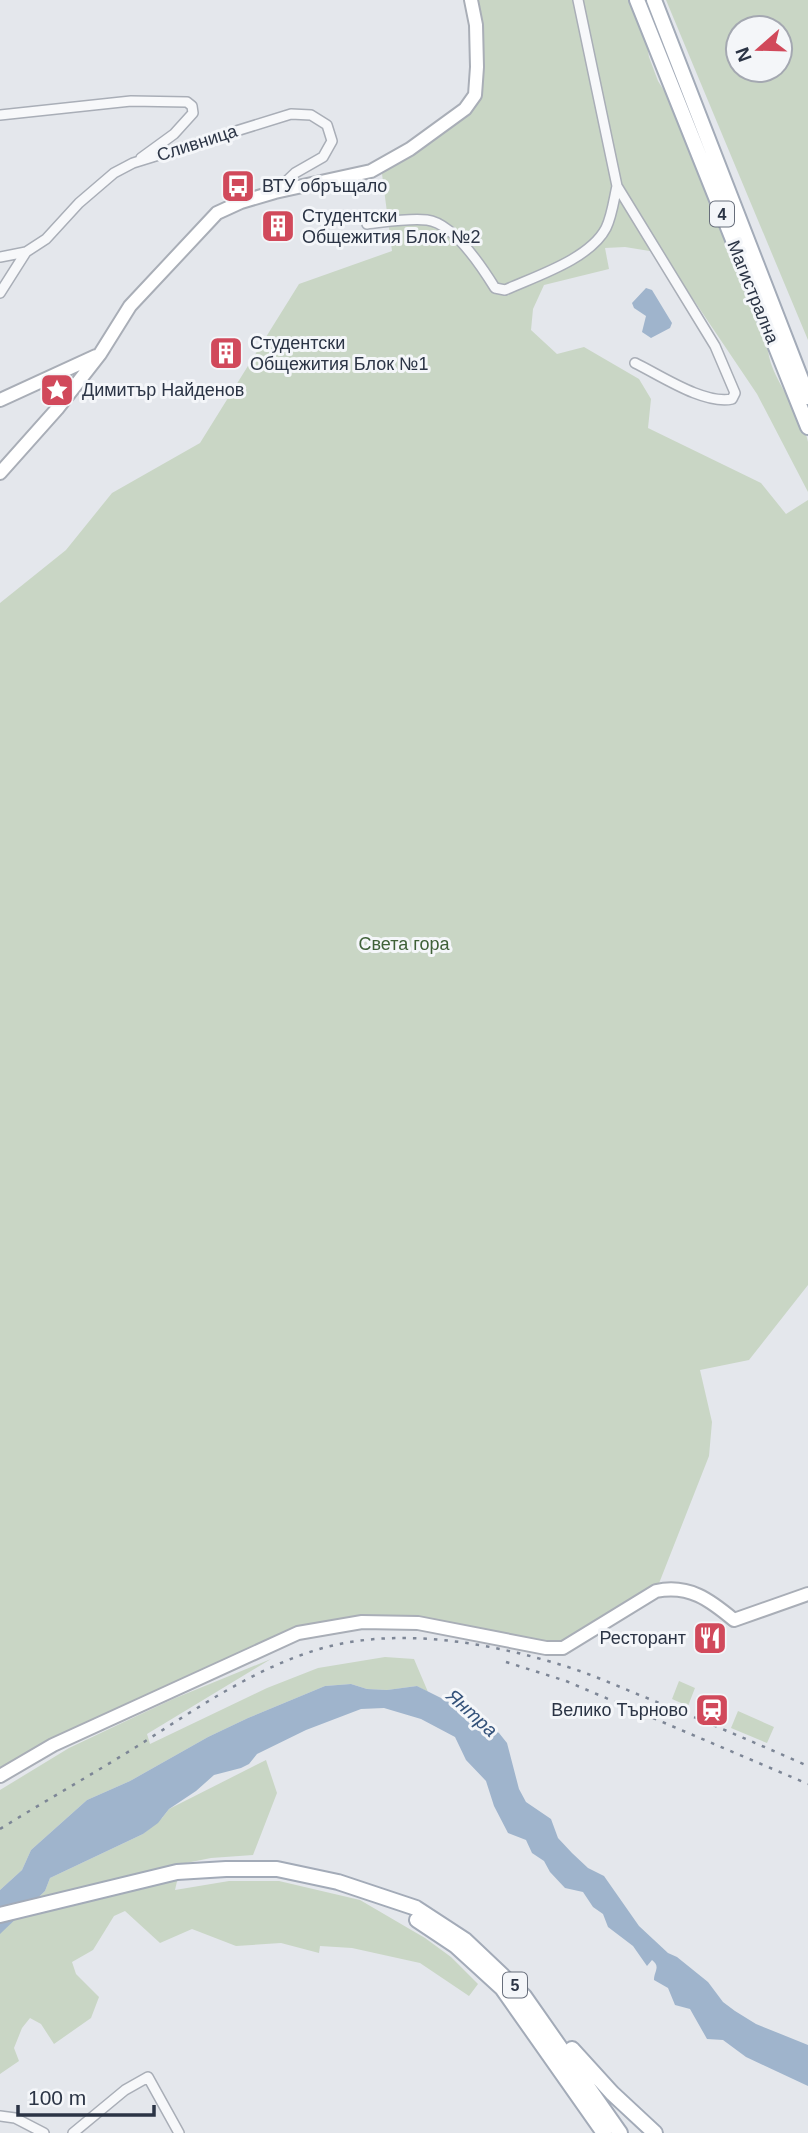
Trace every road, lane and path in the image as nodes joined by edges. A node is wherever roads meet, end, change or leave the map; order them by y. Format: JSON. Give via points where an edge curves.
{"nodes":[{"id":1,"x":471,"y":0,"type":"edge"},
{"id":2,"x":578,"y":0,"type":"edge"},
{"id":3,"x":636,"y":0,"type":"edge"},
{"id":4,"x":654,"y":0,"type":"edge"},
{"id":5,"x":0,"y":115,"type":"edge"},
{"id":6,"x":133,"y":163,"type":"junction"},
{"id":7,"x":617,"y":186,"type":"junction"},
{"id":8,"x":275,"y":192,"type":"junction"},
{"id":9,"x":367,"y":224,"type":"dead end"},
{"id":10,"x":26,"y":252,"type":"junction"},
{"id":11,"x":0,"y":257,"type":"edge"},
{"id":12,"x":0,"y":293,"type":"edge"},
{"id":13,"x":100,"y":354,"type":"junction"},
{"id":14,"x":635,"y":363,"type":"dead end"},
{"id":15,"x":808,"y":397,"type":"edge"},
{"id":16,"x":0,"y":400,"type":"edge"},
{"id":17,"x":808,"y":427,"type":"edge"},
{"id":18,"x":0,"y":473,"type":"edge"},
{"id":19,"x":808,"y":1594,"type":"edge"},
{"id":20,"x":0,"y":1776,"type":"edge"},
{"id":21,"x":364,"y":1891,"type":"junction"},
{"id":22,"x":0,"y":1914,"type":"edge"},
{"id":23,"x":524,"y":1996,"type":"junction"},
{"id":24,"x":565,"y":2075,"type":"junction"},
{"id":25,"x":0,"y":2116,"type":"edge"},
{"id":26,"x":44,"y":2133,"type":"edge"},
{"id":27,"x":73,"y":2133,"type":"edge"},
{"id":28,"x":179,"y":2133,"type":"edge"},
{"id":29,"x":594,"y":2133,"type":"edge"},
{"id":30,"x":604,"y":2133,"type":"edge"},
{"id":31,"x":620,"y":2133,"type":"edge"},
{"id":32,"x":655,"y":2133,"type":"edge"}],
"edges":[{"from":1,"to":8,"type":"street","via":[[477,67],[475,95],[466,109],[371,171]]},
{"from":2,"to":7,"type":"street"},
{"from":3,"to":17,"type":"main road","name":"Магистрална","number":"4"},
{"from":4,"to":15,"type":"main road","name":"Магистрална","number":"4"},
{"from":5,"to":6,"type":"street","via":[[131,101],[187,102],[192,106],[187,122]]},
{"from":6,"to":8,"type":"street","name":"Сливница","via":[[279,116],[301,113],[320,120],[331,133],[329,149]]},
{"from":6,"to":10,"type":"street","name":"Сливница","via":[[114,173],[46,239]]},
{"from":7,"to":9,"type":"street","via":[[606,228],[593,244],[578,256],[505,290],[495,288],[481,265],[435,222]]},
{"from":7,"to":14,"type":"street","via":[[715,346],[735,393],[732,399],[722,401]]},
{"from":8,"to":13,"type":"street","via":[[217,213],[130,306]]},
{"from":10,"to":11,"type":"street","name":"Сливница"},
{"from":10,"to":12,"type":"street"},
{"from":13,"to":16,"type":"street"},
{"from":13,"to":18,"type":"street"},
{"from":19,"to":20,"type":"street","via":[[734,1620],[697,1594],[672,1588],[656,1591],[563,1648],[418,1623],[362,1622],[298,1633],[53,1745]]},
{"from":21,"to":22,"type":"main road","number":"5","via":[[277,1869],[177,1872]]},
{"from":21,"to":23,"type":"main road","number":"5","via":[[416,1908],[466,1940]]},
{"from":21,"to":24,"type":"main road","number":"5","via":[[427,1926],[502,1988]]},
{"from":23,"to":31,"type":"main road","number":"5"},
{"from":23,"to":32,"type":"main road"},
{"from":24,"to":29,"type":"main road"},
{"from":24,"to":30,"type":"main road","number":"5"},
{"from":25,"to":26,"type":"street","via":[[15,2118]]},
{"from":27,"to":28,"type":"street","via":[[148,2077]]}]}
